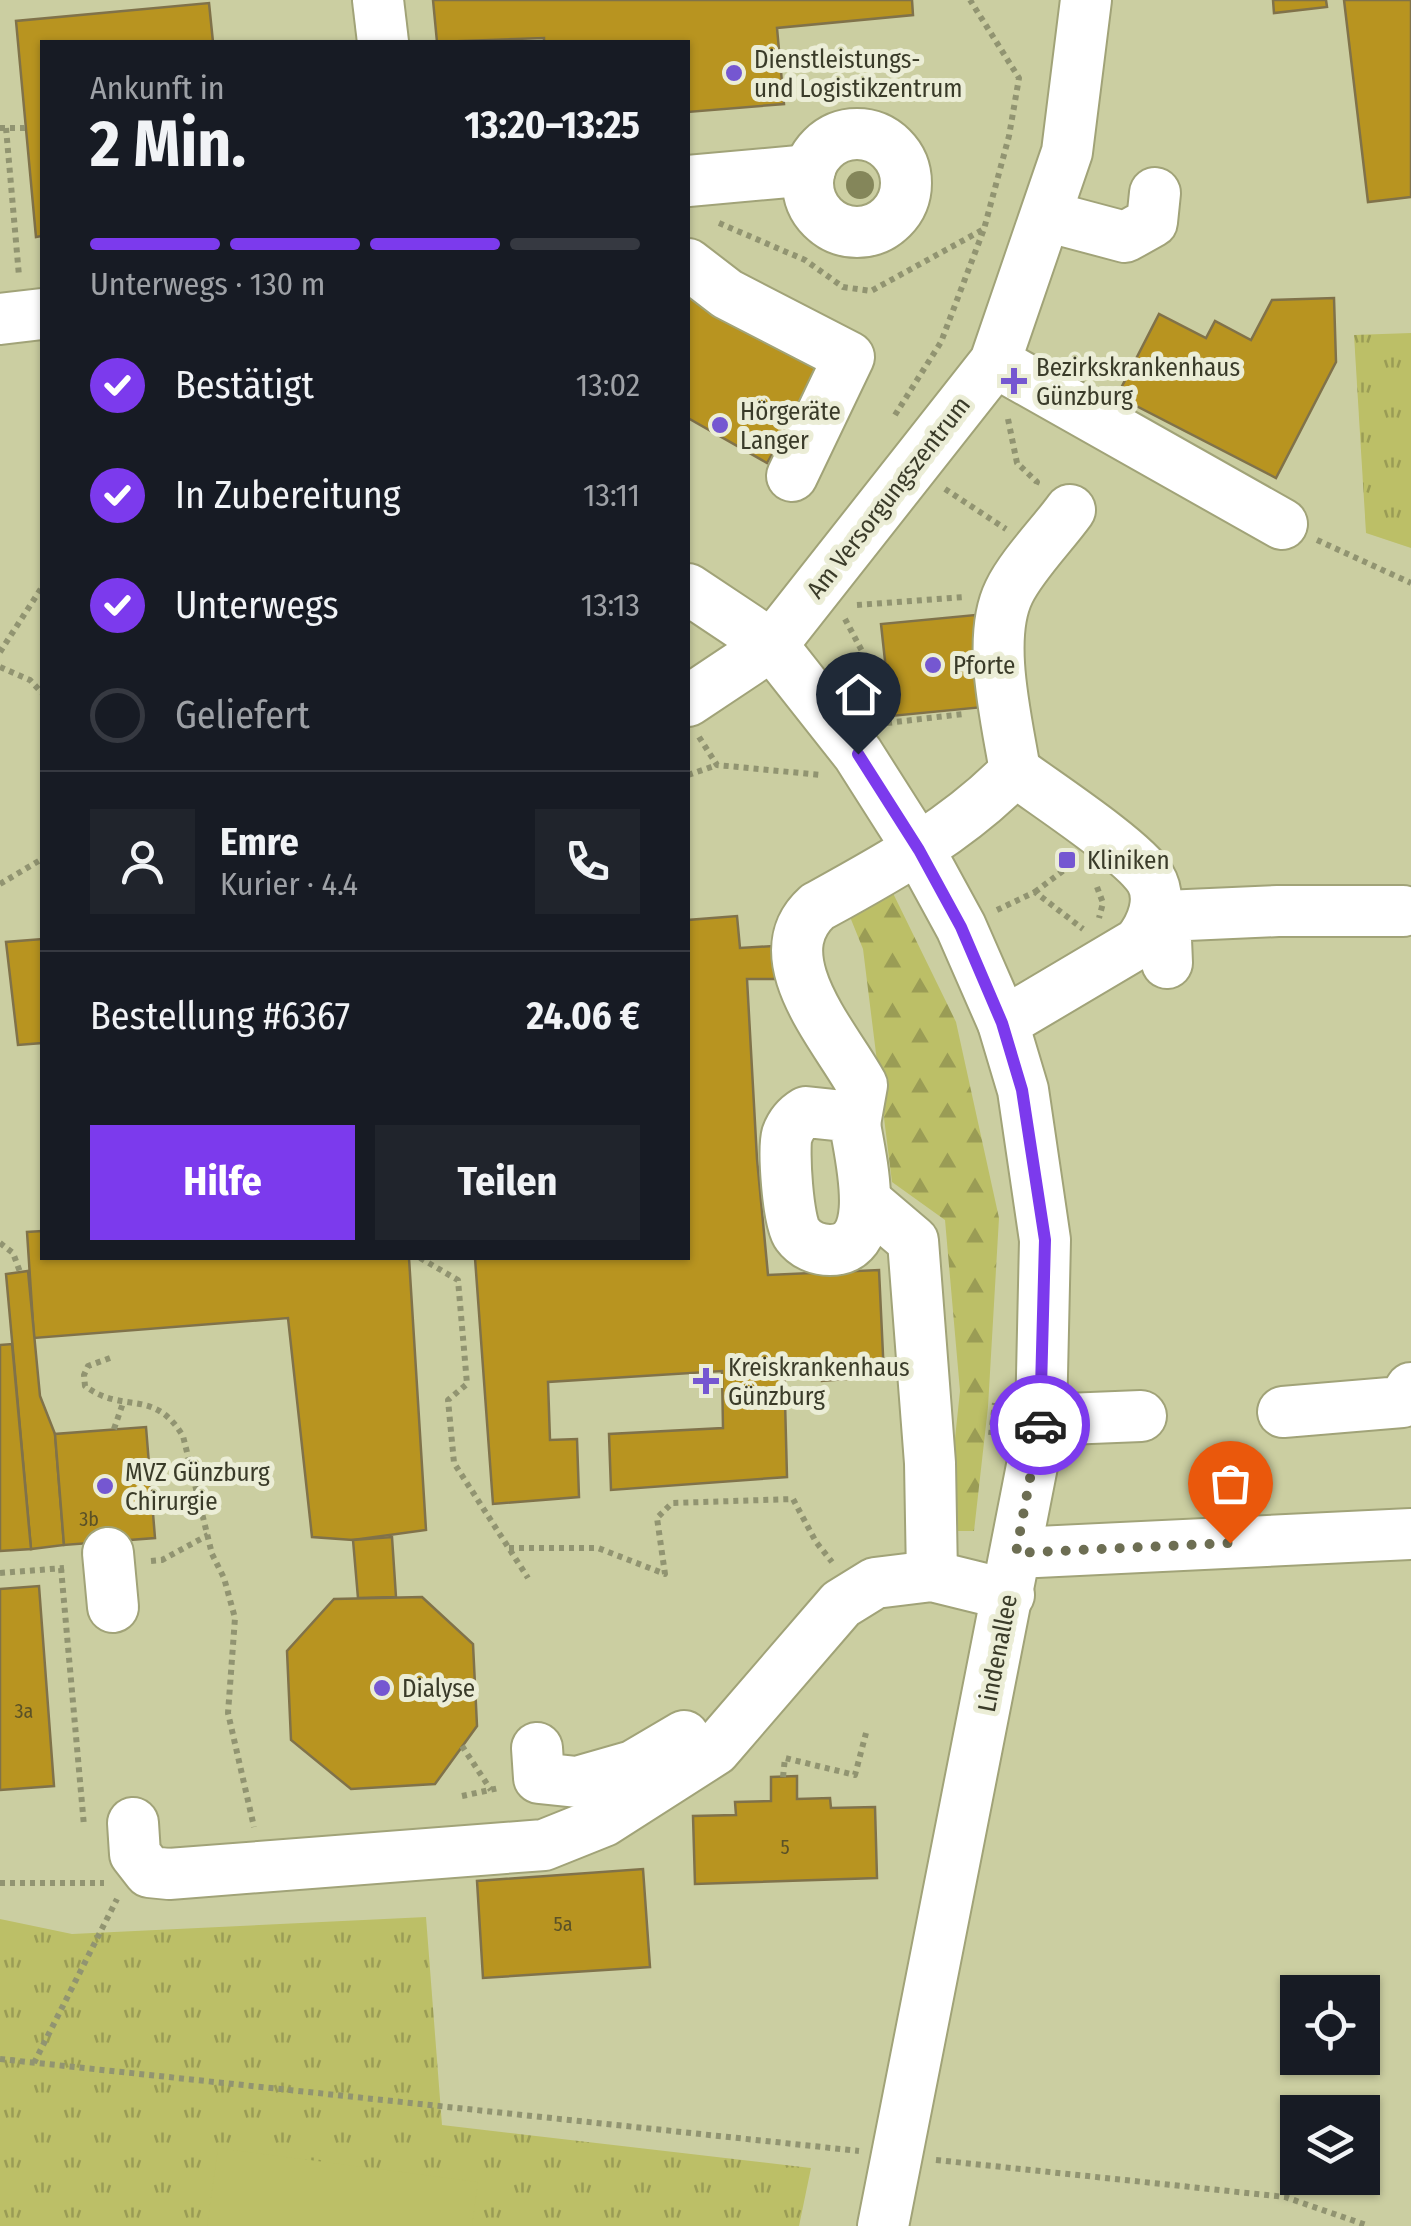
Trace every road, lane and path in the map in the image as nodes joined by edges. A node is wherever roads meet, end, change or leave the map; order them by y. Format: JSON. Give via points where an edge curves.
{"nodes":[{"id":1,"x":378,"y":0,"type":"edge"},
{"id":2,"x":970,"y":0,"type":"edge"},
{"id":3,"x":1086,"y":0,"type":"edge"},
{"id":4,"x":382,"y":40,"type":"edge"},
{"id":5,"x":3,"y":128,"type":"edge"},
{"id":6,"x":26,"y":128,"type":"dead end"},
{"id":7,"x":810,"y":170,"type":"dead end"},
{"id":8,"x":1155,"y":193,"type":"dead end"},
{"id":9,"x":1046,"y":216,"type":"junction"},
{"id":10,"x":693,"y":223,"type":"edge"},
{"id":11,"x":984,"y":229,"type":"junction"},
{"id":12,"x":22,"y":316,"type":"edge"},
{"id":13,"x":995,"y":362,"type":"junction"},
{"id":14,"x":900,"y":446,"type":"junction"},
{"id":15,"x":792,"y":476,"type":"dead end"},
{"id":16,"x":1049,"y":504,"type":"joint"},
{"id":17,"x":1017,"y":514,"type":"dead end"},
{"id":18,"x":1282,"y":524,"type":"joint"},
{"id":19,"x":1411,"y":584,"type":"edge"},
{"id":20,"x":690,"y":590,"type":"edge"},
{"id":21,"x":40,"y":592,"type":"edge"},
{"id":22,"x":980,"y":596,"type":"dead end"},
{"id":23,"x":772,"y":645,"type":"junction"},
{"id":24,"x":0,"y":652,"type":"edge"},
{"id":25,"x":0,"y":668,"type":"edge"},
{"id":26,"x":40,"y":690,"type":"edge"},
{"id":27,"x":690,"y":699,"type":"edge"},
{"id":28,"x":885,"y":723,"type":"dead end"},
{"id":29,"x":1045,"y":728,"type":"dead end"},
{"id":30,"x":716,"y":765,"type":"dead end"},
{"id":31,"x":1015,"y":771,"type":"junction"},
{"id":32,"x":690,"y":775,"type":"edge"},
{"id":33,"x":919,"y":850,"type":"junction"},
{"id":34,"x":40,"y":860,"type":"edge"},
{"id":35,"x":0,"y":884,"type":"edge"},
{"id":36,"x":1035,"y":892,"type":"junction"},
{"id":37,"x":1403,"y":911,"type":"dead end"},
{"id":38,"x":961,"y":927,"type":"junction"},
{"id":39,"x":1162,"y":932,"type":"junction"},
{"id":40,"x":1002,"y":1023,"type":"junction"},
{"id":41,"x":856,"y":1124,"type":"junction"},
{"id":42,"x":866,"y":1201,"type":"junction"},
{"id":43,"x":0,"y":1243,"type":"edge"},
{"id":44,"x":423,"y":1260,"type":"edge"},
{"id":45,"x":20,"y":1272,"type":"dead end"},
{"id":46,"x":110,"y":1358,"type":"dead end"},
{"id":47,"x":1411,"y":1388,"type":"edge"},
{"id":48,"x":124,"y":1403,"type":"junction"},
{"id":49,"x":1284,"y":1412,"type":"dead end"},
{"id":50,"x":1141,"y":1416,"type":"dead end"},
{"id":51,"x":1041,"y":1420,"type":"junction"},
{"id":52,"x":114,"y":1429,"type":"dead end"},
{"id":53,"x":1411,"y":1534,"type":"edge"},
{"id":54,"x":509,"y":1548,"type":"junction"},
{"id":55,"x":108,"y":1553,"type":"dead end"},
{"id":56,"x":61,"y":1568,"type":"dead end"},
{"id":57,"x":1013,"y":1574,"type":"junction"},
{"id":58,"x":932,"y":1576,"type":"junction"},
{"id":59,"x":528,"y":1578,"type":"dead end"},
{"id":60,"x":858,"y":1594,"type":"junction"},
{"id":61,"x":113,"y":1607,"type":"dead end"},
{"id":62,"x":770,"y":1684,"type":"junction"},
{"id":63,"x":866,"y":1733,"type":"dead end"},
{"id":64,"x":462,"y":1746,"type":"dead end"},
{"id":65,"x":537,"y":1748,"type":"dead end"},
{"id":66,"x":782,"y":1776,"type":"dead end"},
{"id":67,"x":491,"y":1790,"type":"dead end"},
{"id":68,"x":108,"y":1824,"type":"joint"},
{"id":69,"x":265,"y":1864,"type":"junction"},
{"id":70,"x":137,"y":1877,"type":"junction"},
{"id":71,"x":0,"y":1883,"type":"edge"},
{"id":72,"x":0,"y":2059,"type":"edge"},
{"id":73,"x":34,"y":2063,"type":"junction"},
{"id":74,"x":897,"y":2156,"type":"junction"},
{"id":75,"x":883,"y":2226,"type":"edge"},
{"id":76,"x":1369,"y":2226,"type":"edge"}],
"edges":[{"from":1,"to":4,"type":"street"},
{"from":2,"to":11,"type":"path","via":[[1019,78]]},
{"from":3,"to":9,"type":"street","name":"Am Versorgungszentrum","via":[[1068,152]]},
{"from":5,"to":6,"type":"path"},
{"from":5,"to":12,"type":"path"},
{"from":7,"to":10,"type":"street"},
{"from":8,"to":9,"type":"street","via":[[1152,222],[1125,236]]},
{"from":9,"to":13,"type":"street","name":"Am Versorgungszentrum"},
{"from":10,"to":11,"type":"path","via":[[722,223],[804,260],[843,287],[871,291]]},
{"from":10,"to":15,"type":"street","via":[[727,294],[850,357]]},
{"from":11,"to":14,"type":"path"},
{"from":13,"to":14,"type":"street","name":"Am Versorgungszentrum"},
{"from":13,"to":16,"type":"path","via":[[1017,462]]},
{"from":13,"to":18,"type":"street","via":[[1068,384]]},
{"from":14,"to":17,"type":"path","via":[[1007,530]]},
{"from":14,"to":23,"type":"street","name":"Am Versorgungszentrum"},
{"from":16,"to":31,"type":"street","via":[[998,628]]},
{"from":18,"to":19,"type":"path"},
{"from":20,"to":23,"type":"street","name":"Lindenallee"},
{"from":21,"to":24,"type":"path"},
{"from":22,"to":28,"type":"path","via":[[838,607],[880,685]]},
{"from":23,"to":27,"type":"street","name":"Am Versorgungszentrum"},
{"from":23,"to":33,"type":"street","name":"Lindenallee","via":[[858,754]]},
{"from":25,"to":26,"type":"path"},
{"from":29,"to":31,"type":"street"},
{"from":30,"to":32,"type":"path"},
{"from":31,"to":33,"type":"street","via":[[980,807]]},
{"from":31,"to":39,"type":"street","via":[[1140,843]]},
{"from":33,"to":38,"type":"street","name":"Lindenallee"},
{"from":33,"to":41,"type":"street","via":[[817,907],[797,940],[802,984],[862,1085]]},
{"from":34,"to":35,"type":"path"},
{"from":36,"to":36,"type":"path","via":[[1069,862],[1100,890],[1098,920],[1086,931]]},
{"from":36,"to":38,"type":"path"},
{"from":37,"to":39,"type":"street","via":[[1278,910]]},
{"from":38,"to":40,"type":"street","name":"Lindenallee"},
{"from":39,"to":40,"type":"street","via":[[1150,928],[1138,943]]},
{"from":40,"to":51,"type":"street","name":"Lindenallee","via":[[1022,1090],[1045,1240]]},
{"from":41,"to":42,"type":"street"},
{"from":41,"to":42,"type":"street","via":[[806,1112],[794,1119],[786,1139],[792,1226],[806,1244],[838,1250],[852,1244],[862,1228]]},
{"from":42,"to":58,"type":"street","via":[[913,1241]]},
{"from":43,"to":45,"type":"path","via":[[13,1253]]},
{"from":44,"to":54,"type":"path","via":[[458,1280],[467,1384],[448,1400],[454,1462]]},
{"from":46,"to":48,"type":"path","via":[[88,1366],[85,1386]]},
{"from":47,"to":49,"type":"street","via":[[1402,1402]]},
{"from":48,"to":52,"type":"path"},
{"from":48,"to":69,"type":"path","via":[[153,1405],[183,1436],[235,1618],[228,1713]]},
{"from":50,"to":51,"type":"street"},
{"from":51,"to":57,"type":"street","name":"Lindenallee"},
{"from":53,"to":57,"type":"street"},
{"from":54,"to":59,"type":"path"},
{"from":54,"to":60,"type":"path","via":[[598,1548],[665,1574],[657,1518],[672,1503],[793,1498],[816,1542]]},
{"from":55,"to":61,"type":"street"},
{"from":56,"to":68,"type":"path"},
{"from":57,"to":58,"type":"street"},
{"from":57,"to":74,"type":"street","name":"Lindenallee"},
{"from":58,"to":60,"type":"street","via":[[875,1584]]},
{"from":60,"to":62,"type":"street","via":[[841,1604]]},
{"from":62,"to":65,"type":"street","via":[[691,1720],[634,1766],[577,1782],[539,1778]]},
{"from":62,"to":69,"type":"street","via":[[715,1750],[604,1822],[544,1845]]},
{"from":63,"to":66,"type":"path","via":[[855,1775],[784,1758]]},
{"from":64,"to":67,"type":"path"},
{"from":68,"to":70,"type":"street","via":[[135,1854]]},
{"from":69,"to":70,"type":"street"},
{"from":70,"to":71,"type":"path"},
{"from":70,"to":73,"type":"path"},
{"from":72,"to":73,"type":"path"},
{"from":73,"to":74,"type":"path"},
{"from":74,"to":75,"type":"street","name":"Lindenallee"},
{"from":74,"to":76,"type":"path","via":[[1285,2197]]}]}
